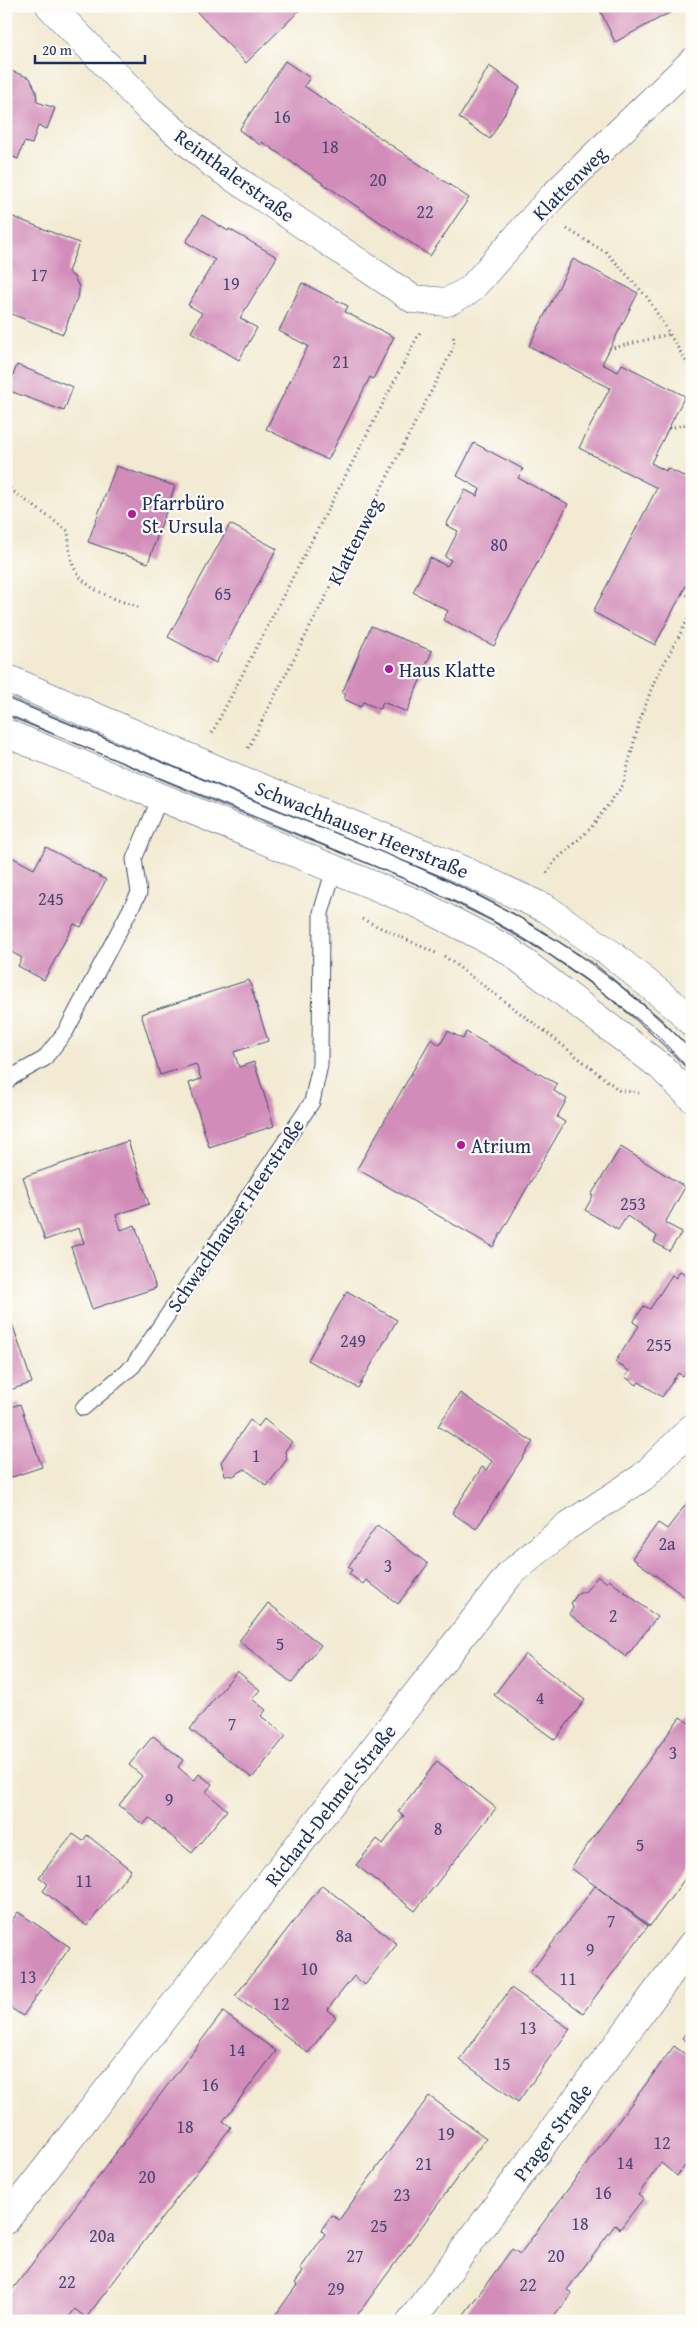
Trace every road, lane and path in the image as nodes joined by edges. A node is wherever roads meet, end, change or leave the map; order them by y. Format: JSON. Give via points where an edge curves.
{"nodes":[{"id":1,"x":50,"y":6,"type":"edge"},
{"id":2,"x":692,"y":62,"type":"edge"},
{"id":3,"x":539,"y":212,"type":"junction"},
{"id":4,"x":447,"y":302,"type":"junction"},
{"id":5,"x":670,"y":334,"type":"junction"},
{"id":6,"x":609,"y":349,"type":"dead end"},
{"id":7,"x":692,"y":371,"type":"edge"},
{"id":8,"x":692,"y":422,"type":"edge"},
{"id":9,"x":669,"y":428,"type":"dead end"},
{"id":10,"x":6,"y":486,"type":"edge"},
{"id":11,"x":682,"y":593,"type":"dead end"},
{"id":12,"x":692,"y":597,"type":"edge"},
{"id":13,"x":140,"y":608,"type":"dead end"},
{"id":14,"x":692,"y":612,"type":"edge"},
{"id":15,"x":6,"y":678,"type":"edge"},
{"id":16,"x":6,"y":705,"type":"edge"},
{"id":17,"x":6,"y":733,"type":"edge"},
{"id":18,"x":198,"y":760,"type":"junction"},
{"id":19,"x":232,"y":776,"type":"junction"},
{"id":20,"x":160,"y":798,"type":"junction"},
{"id":21,"x":334,"y":869,"type":"junction"},
{"id":22,"x":324,"y":902,"type":"junction"},
{"id":23,"x":531,"y":902,"type":"junction"},
{"id":24,"x":692,"y":1023,"type":"edge"},
{"id":25,"x":692,"y":1062,"type":"edge"},
{"id":26,"x":6,"y":1083,"type":"edge"},
{"id":27,"x":646,"y":1094,"type":"dead end"},
{"id":28,"x":692,"y":1098,"type":"edge"},
{"id":29,"x":82,"y":1408,"type":"dead end"},
{"id":30,"x":692,"y":1428,"type":"edge"},
{"id":31,"x":692,"y":1944,"type":"edge"},
{"id":32,"x":6,"y":2220,"type":"edge"},
{"id":33,"x":412,"y":2321,"type":"edge"}],
"edges":[{"from":1,"to":4,"type":"street","name":"Reinthalerstraße","via":[[149,109],[213,164],[413,299]]},
{"from":2,"to":3,"type":"street","name":"Klattenweg"},
{"from":3,"to":4,"type":"street","name":"Klattenweg","via":[[470,290]]},
{"from":3,"to":5,"type":"path","via":[[607,253],[647,297]]},
{"from":4,"to":18,"type":"path","name":"Klattenweg","via":[[420,331]]},
{"from":4,"to":19,"type":"path","name":"Klattenweg","via":[[455,345]]},
{"from":5,"to":6,"type":"path"},
{"from":5,"to":7,"type":"path"},
{"from":8,"to":9,"type":"path"},
{"from":10,"to":13,"type":"path","via":[[68,531],[72,562],[80,578],[95,590]]},
{"from":11,"to":12,"type":"path"},
{"from":14,"to":23,"type":"path","via":[[654,682],[638,723],[624,785],[590,829],[556,861]]},
{"from":15,"to":18,"type":"street","name":"Schwachhauser Heerstraße"},
{"from":16,"to":25,"type":"lane","via":[[431,881],[556,950],[658,1026]]},
{"from":17,"to":20,"type":"street"},
{"from":18,"to":19,"type":"street","name":"Schwachhauser Heerstraße"},
{"from":19,"to":23,"type":"street","name":"Schwachhauser Heerstraße","via":[[447,863]]},
{"from":20,"to":21,"type":"street"},
{"from":20,"to":26,"type":"lane","via":[[134,859],[139,893],[66,1031],[44,1059]]},
{"from":21,"to":22,"type":"lane","name":"Schwachhauser Heerstraße"},
{"from":21,"to":28,"type":"street","via":[[423,906],[508,950],[661,1068]]},
{"from":22,"to":27,"type":"path","via":[[443,956],[619,1090]]},
{"from":22,"to":29,"type":"lane","name":"Schwachhauser Heerstraße","via":[[321,913],[320,1065],[312,1102],[133,1366]]},
{"from":23,"to":24,"type":"street","name":"Schwachhauser Heerstraße","via":[[547,909],[611,954]]},
{"from":30,"to":32,"type":"street","name":"Richard-Dehmel-Straße","via":[[643,1477],[566,1526],[510,1574]]},
{"from":31,"to":33,"type":"street","name":"Prager Straße"}]}
